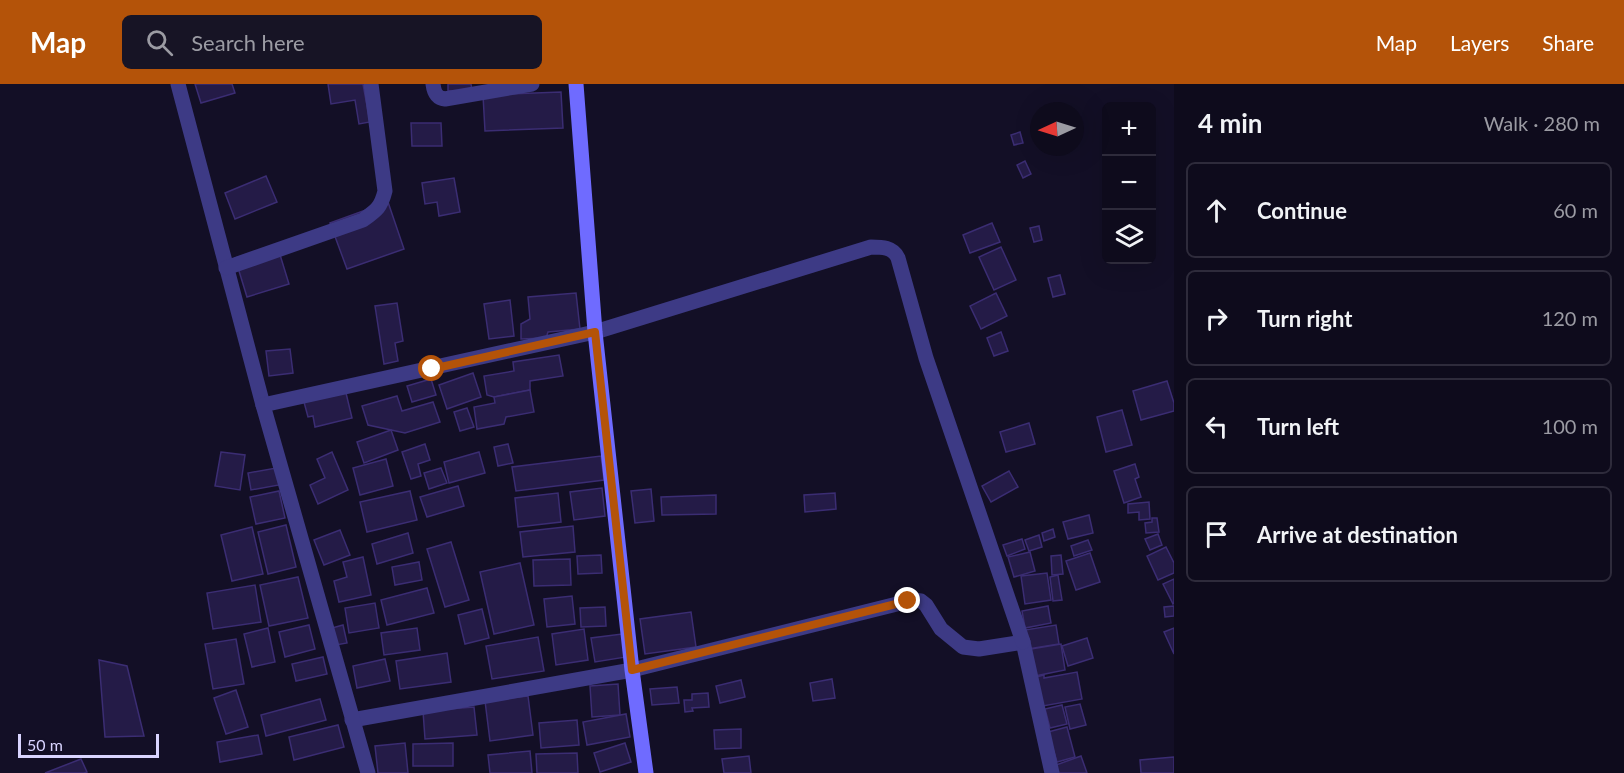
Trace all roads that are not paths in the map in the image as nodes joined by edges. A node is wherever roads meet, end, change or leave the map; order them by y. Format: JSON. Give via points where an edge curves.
{"nodes":[{"id":1,"x":178,"y":84,"type":"edge"},
{"id":2,"x":371,"y":84,"type":"edge"},
{"id":3,"x":433,"y":84,"type":"edge"},
{"id":4,"x":532,"y":84,"type":"edge"},
{"id":5,"x":576,"y":84,"type":"edge"},
{"id":6,"x":226,"y":268,"type":"junction"},
{"id":7,"x":595,"y":332,"type":"junction"},
{"id":8,"x":263,"y":405,"type":"junction"},
{"id":9,"x":1023,"y":642,"type":"junction"},
{"id":10,"x":632,"y":670,"type":"junction"},
{"id":11,"x":352,"y":720,"type":"junction"},
{"id":12,"x":368,"y":773,"type":"edge"},
{"id":13,"x":646,"y":773,"type":"edge"},
{"id":14,"x":1052,"y":773,"type":"edge"}],
"edges":[{"from":1,"to":6,"type":"street"},
{"from":2,"to":6,"type":"street","via":[[385,191],[382,203],[363,220]]},
{"from":3,"to":4,"type":"street","via":[[438,98],[445,99]]},
{"from":5,"to":7,"type":"street"},
{"from":6,"to":8,"type":"street"},
{"from":7,"to":8,"type":"street"},
{"from":7,"to":9,"type":"street","via":[[872,247],[896,253],[926,358]]},
{"from":7,"to":10,"type":"street"},
{"from":8,"to":11,"type":"street"},
{"from":9,"to":10,"type":"street","via":[[979,649],[963,647],[941,629],[926,606],[913,600]]},
{"from":9,"to":14,"type":"street"},
{"from":10,"to":11,"type":"street"},
{"from":10,"to":13,"type":"street"},
{"from":11,"to":12,"type":"street"}]}
